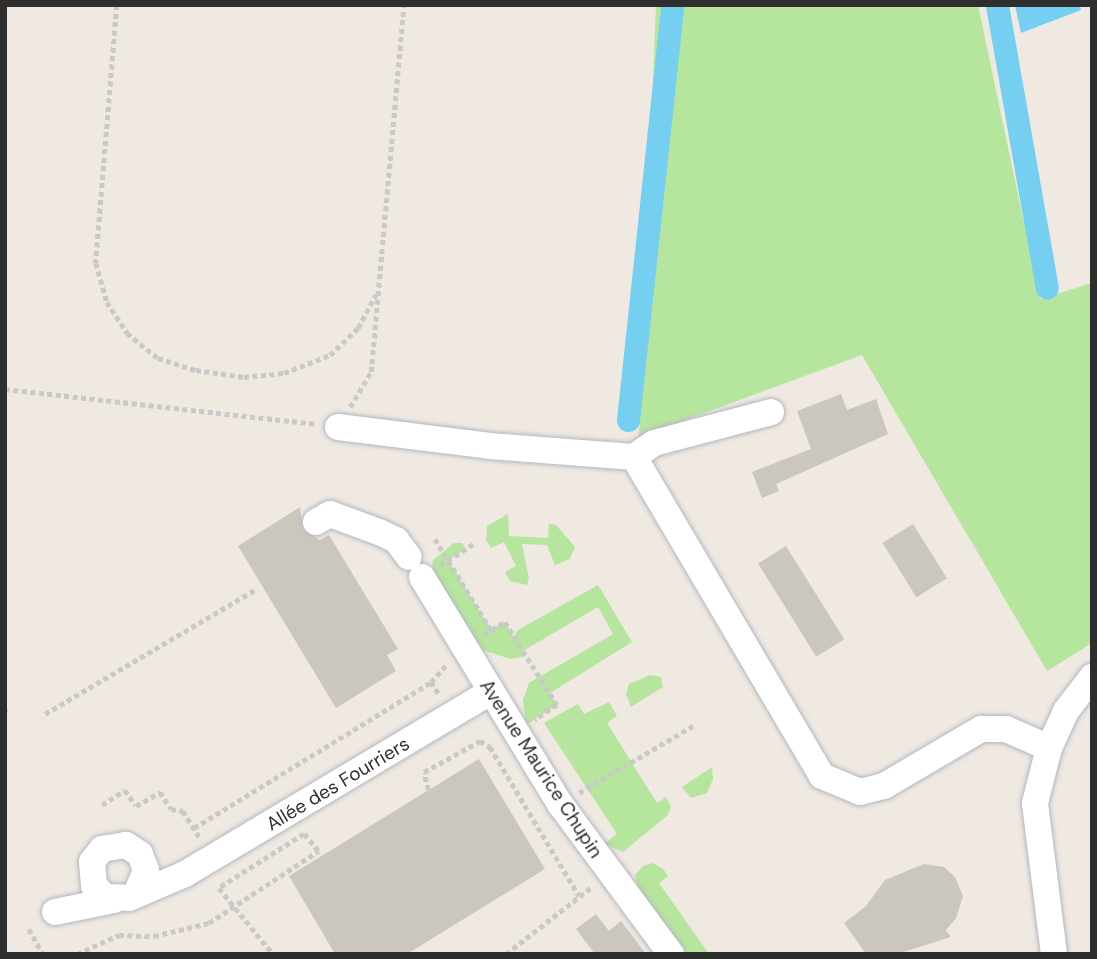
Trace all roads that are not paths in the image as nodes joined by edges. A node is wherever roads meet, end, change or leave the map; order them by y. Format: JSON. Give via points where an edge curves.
{"nodes":[{"id":1,"x":771,"y":412,"type":"dead end"},
{"id":2,"x":338,"y":426,"type":"road end"},
{"id":3,"x":634,"y":457,"type":"junction"},
{"id":4,"x":316,"y":522,"type":"dead end"},
{"id":5,"x":1092,"y":677,"type":"edge"},
{"id":6,"x":490,"y":692,"type":"junction"},
{"id":7,"x":1049,"y":748,"type":"junction"},
{"id":8,"x":140,"y":854,"type":"junction"},
{"id":9,"x":199,"y":866,"type":"junction"},
{"id":10,"x":90,"y":870,"type":"junction"},
{"id":11,"x":125,"y":897,"type":"junction"},
{"id":12,"x":671,"y":954,"type":"edge"},
{"id":13,"x":1054,"y":954,"type":"edge"}],
"edges":[{"from":1,"to":3,"type":"street","via":[[654,443]]},
{"from":2,"to":3,"type":"street","via":[[490,446]]},
{"from":3,"to":7,"type":"street","via":[[822,776],[860,792],[884,786],[981,729],[1006,729]]},
{"from":4,"to":6,"type":"street","name":"Avenue Maurice Chupin","via":[[330,514],[396,540]]},
{"from":5,"to":7,"type":"street","via":[[1066,711]]},
{"from":6,"to":9,"type":"street","name":"Allée des Fourriers"},
{"from":6,"to":12,"type":"street","name":"Avenue Maurice Chupin","via":[[560,804]]},
{"from":7,"to":13,"type":"street","via":[[1034,814]]},
{"from":8,"to":9,"type":"street"},
{"from":8,"to":10,"type":"street","via":[[126,845],[110,845],[97,854]]},
{"from":8,"to":11,"type":"street","via":[[146,870]]},
{"from":9,"to":11,"type":"street","name":"Allée des Fourriers"},
{"from":10,"to":11,"type":"street","via":[[94,886]]},
{"from":10,"to":11,"type":"street","name":"Allée des Fourriers","via":[[55,912]]}]}
